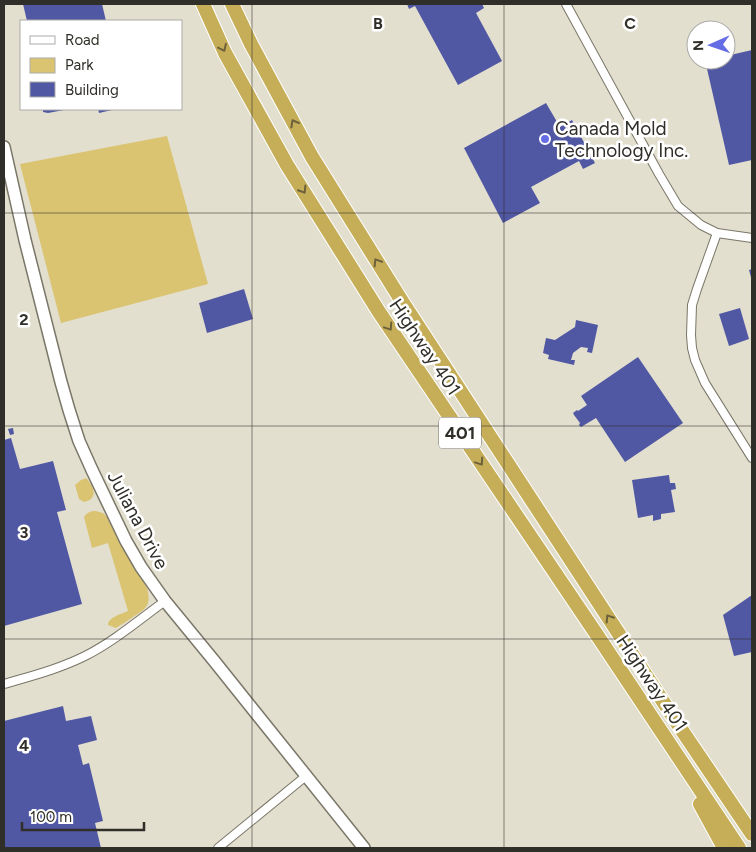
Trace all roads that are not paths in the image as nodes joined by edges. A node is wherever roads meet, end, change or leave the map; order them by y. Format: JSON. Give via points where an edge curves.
{"nodes":[{"id":1,"x":203,"y":4,"type":"edge"},
{"id":2,"x":232,"y":4,"type":"edge"},
{"id":3,"x":566,"y":4,"type":"edge"},
{"id":4,"x":4,"y":147,"type":"edge"},
{"id":5,"x":717,"y":233,"type":"junction"},
{"id":6,"x":752,"y":238,"type":"edge"},
{"id":7,"x":752,"y":458,"type":"edge"},
{"id":8,"x":164,"y":601,"type":"junction"},
{"id":9,"x":4,"y":684,"type":"edge"},
{"id":10,"x":658,"y":727,"type":"junction"},
{"id":11,"x":681,"y":729,"type":"junction"},
{"id":12,"x":306,"y":776,"type":"junction"},
{"id":13,"x":752,"y":817,"type":"edge"},
{"id":14,"x":752,"y":834,"type":"edge"},
{"id":15,"x":218,"y":848,"type":"edge"},
{"id":16,"x":364,"y":848,"type":"edge"},
{"id":17,"x":724,"y":848,"type":"edge"},
{"id":18,"x":739,"y":848,"type":"edge"}],
"edges":[{"from":1,"to":10,"type":"highway","name":"Highway 401","number":"401","one_way":true,"via":[[225,52],[287,165],[379,312]]},
{"from":11,"to":2,"type":"highway","name":"Highway 401","number":"401","one_way":true,"via":[[403,303],[317,165]]},
{"from":3,"to":5,"type":"street","via":[[678,206],[701,225]]},
{"from":4,"to":8,"type":"street","name":"Juliana Drive","via":[[77,435],[126,541]]},
{"from":5,"to":6,"type":"street"},
{"from":5,"to":7,"type":"street","via":[[692,305],[692,348],[705,383]]},
{"from":8,"to":9,"type":"street","via":[[86,656]]},
{"from":8,"to":12,"type":"street","name":"Juliana Drive"},
{"from":10,"to":17,"type":"highway"},
{"from":10,"to":18,"type":"highway","name":"Highway 401","number":"401"},
{"from":11,"to":13,"type":"highway"},
{"from":11,"to":14,"type":"highway","name":"Highway 401","number":"401"},
{"from":12,"to":15,"type":"street"},
{"from":12,"to":16,"type":"street","name":"Juliana Drive"}]}
